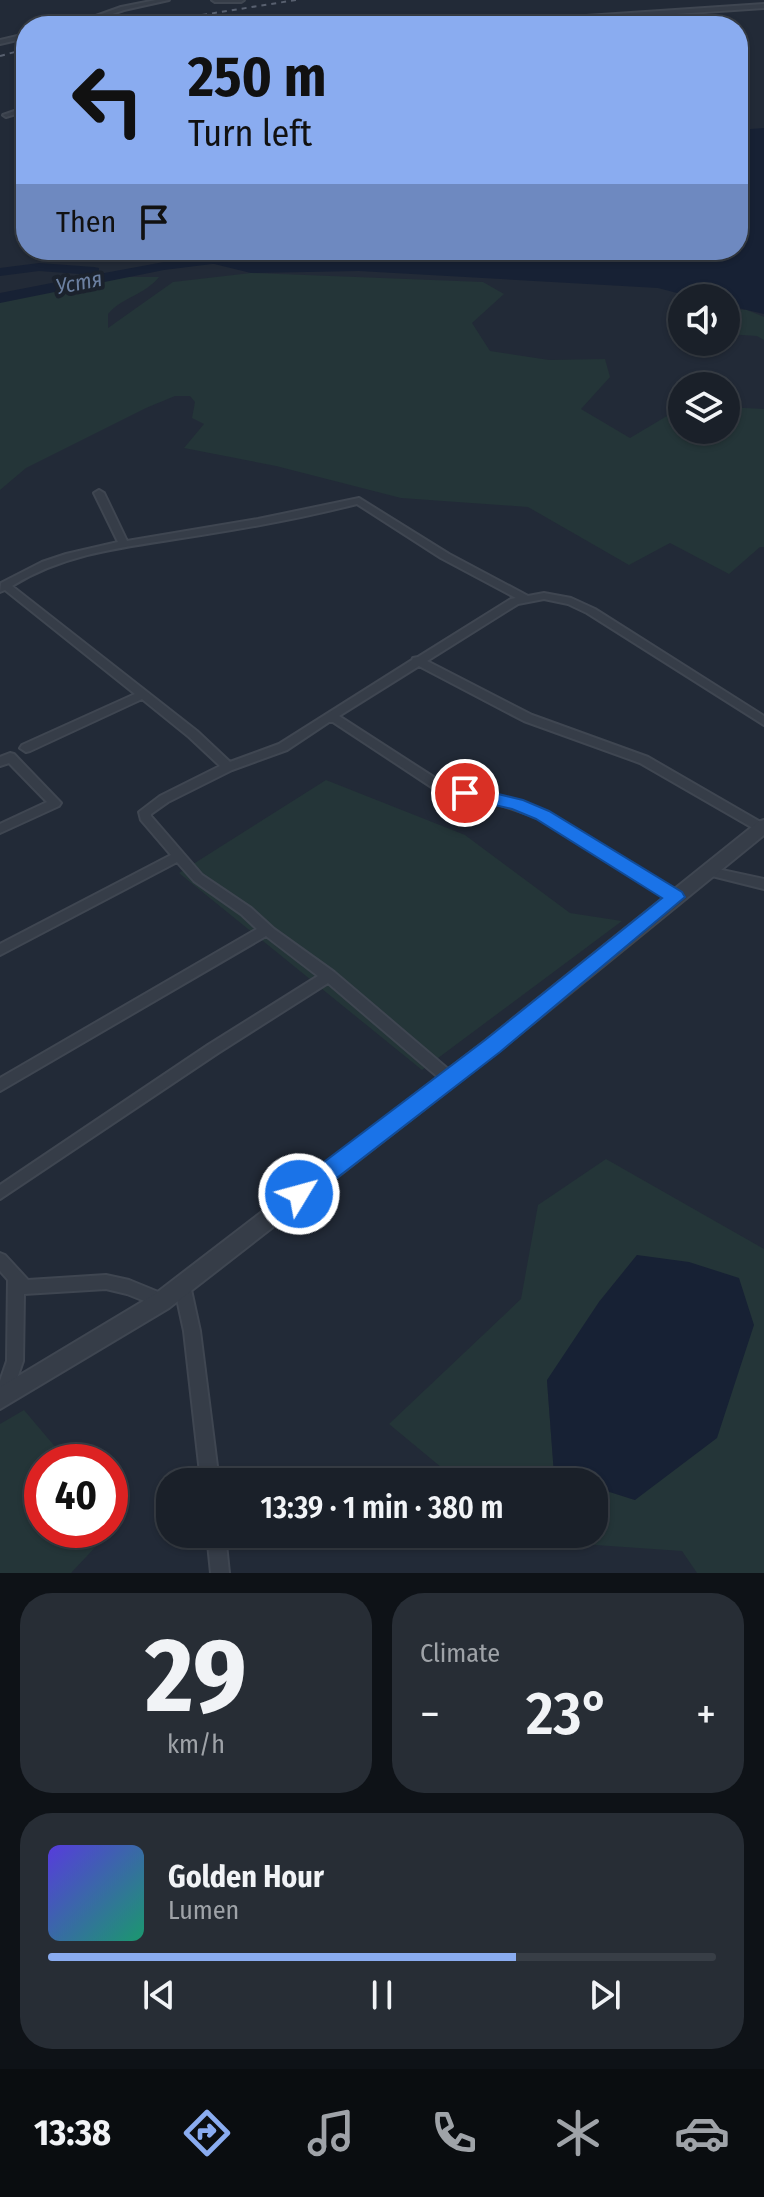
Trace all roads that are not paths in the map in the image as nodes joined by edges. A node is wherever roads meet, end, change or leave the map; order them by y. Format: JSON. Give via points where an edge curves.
{"nodes":[{"id":1,"x":166,"y":0,"type":"edge"},
{"id":2,"x":215,"y":0,"type":"edge"},
{"id":3,"x":241,"y":0,"type":"edge"},
{"id":4,"x":764,"y":6,"type":"edge"},
{"id":5,"x":100,"y":16,"type":"edge"},
{"id":6,"x":616,"y":16,"type":"edge"},
{"id":7,"x":16,"y":112,"type":"edge"},
{"id":8,"x":6,"y":115,"type":"dead end"},
{"id":9,"x":99,"y":493,"type":"dead end"},
{"id":10,"x":124,"y":545,"type":"junction"},
{"id":11,"x":2,"y":587,"type":"edge"},
{"id":12,"x":527,"y":599,"type":"junction"},
{"id":13,"x":417,"y":660,"type":"junction"},
{"id":14,"x":141,"y":695,"type":"junction"},
{"id":15,"x":327,"y":718,"type":"junction"},
{"id":16,"x":764,"y":721,"type":"edge"},
{"id":17,"x":26,"y":748,"type":"dead end"},
{"id":18,"x":5,"y":760,"type":"edge"},
{"id":19,"x":228,"y":767,"type":"junction"},
{"id":20,"x":763,"y":827,"type":"edge"},
{"id":21,"x":0,"y":829,"type":"edge"},
{"id":22,"x":180,"y":855,"type":"junction"},
{"id":23,"x":708,"y":871,"type":"junction"},
{"id":24,"x":764,"y":884,"type":"edge"},
{"id":25,"x":675,"y":897,"type":"junction"},
{"id":26,"x":266,"y":930,"type":"junction"},
{"id":27,"x":0,"y":950,"type":"edge"},
{"id":28,"x":329,"y":976,"type":"junction"},
{"id":29,"x":450,"y":1079,"type":"junction"},
{"id":30,"x":0,"y":1085,"type":"edge"},
{"id":31,"x":0,"y":1193,"type":"edge"},
{"id":32,"x":0,"y":1260,"type":"edge"},
{"id":33,"x":16,"y":1278,"type":"junction"},
{"id":34,"x":182,"y":1285,"type":"junction"},
{"id":35,"x":162,"y":1301,"type":"junction"},
{"id":36,"x":1,"y":1398,"type":"edge"},
{"id":37,"x":208,"y":1468,"type":"edge"},
{"id":38,"x":217,"y":1548,"type":"edge"},
{"id":39,"x":220,"y":1573,"type":"edge"}],
"edges":[{"from":1,"to":5,"type":"street"},
{"from":2,"to":3,"type":"street"},
{"from":4,"to":6,"type":"street"},
{"from":7,"to":8,"type":"street"},
{"from":9,"to":10,"type":"street"},
{"from":10,"to":11,"type":"street","via":[[60,557]]},
{"from":10,"to":12,"type":"street","via":[[359,501],[445,556]]},
{"from":11,"to":14,"type":"street"},
{"from":12,"to":13,"type":"street","via":[[486,616]]},
{"from":12,"to":16,"type":"street","via":[[571,601],[591,611]]},
{"from":13,"to":15,"type":"street"},
{"from":13,"to":20,"type":"street","via":[[528,718],[644,760]]},
{"from":14,"to":17,"type":"street"},
{"from":14,"to":19,"type":"street"},
{"from":15,"to":19,"type":"street","via":[[283,747]]},
{"from":15,"to":25,"type":"street","via":[[344,722],[443,789],[488,796],[543,815]]},
{"from":18,"to":21,"type":"street","via":[[55,803]]},
{"from":19,"to":22,"type":"street","via":[[145,812]]},
{"from":20,"to":23,"type":"street"},
{"from":22,"to":26,"type":"street","via":[[198,878]]},
{"from":22,"to":27,"type":"street"},
{"from":23,"to":24,"type":"street"},
{"from":23,"to":25,"type":"street"},
{"from":25,"to":29,"type":"street"},
{"from":26,"to":28,"type":"street"},
{"from":26,"to":30,"type":"street"},
{"from":28,"to":29,"type":"street"},
{"from":28,"to":31,"type":"street"},
{"from":29,"to":34,"type":"street"},
{"from":32,"to":33,"type":"street"},
{"from":33,"to":35,"type":"street","via":[[34,1288],[106,1282]]},
{"from":33,"to":36,"type":"street","via":[[15,1361]]},
{"from":34,"to":35,"type":"street"},
{"from":34,"to":37,"type":"street"},
{"from":35,"to":36,"type":"street"},
{"from":38,"to":39,"type":"street"}]}
